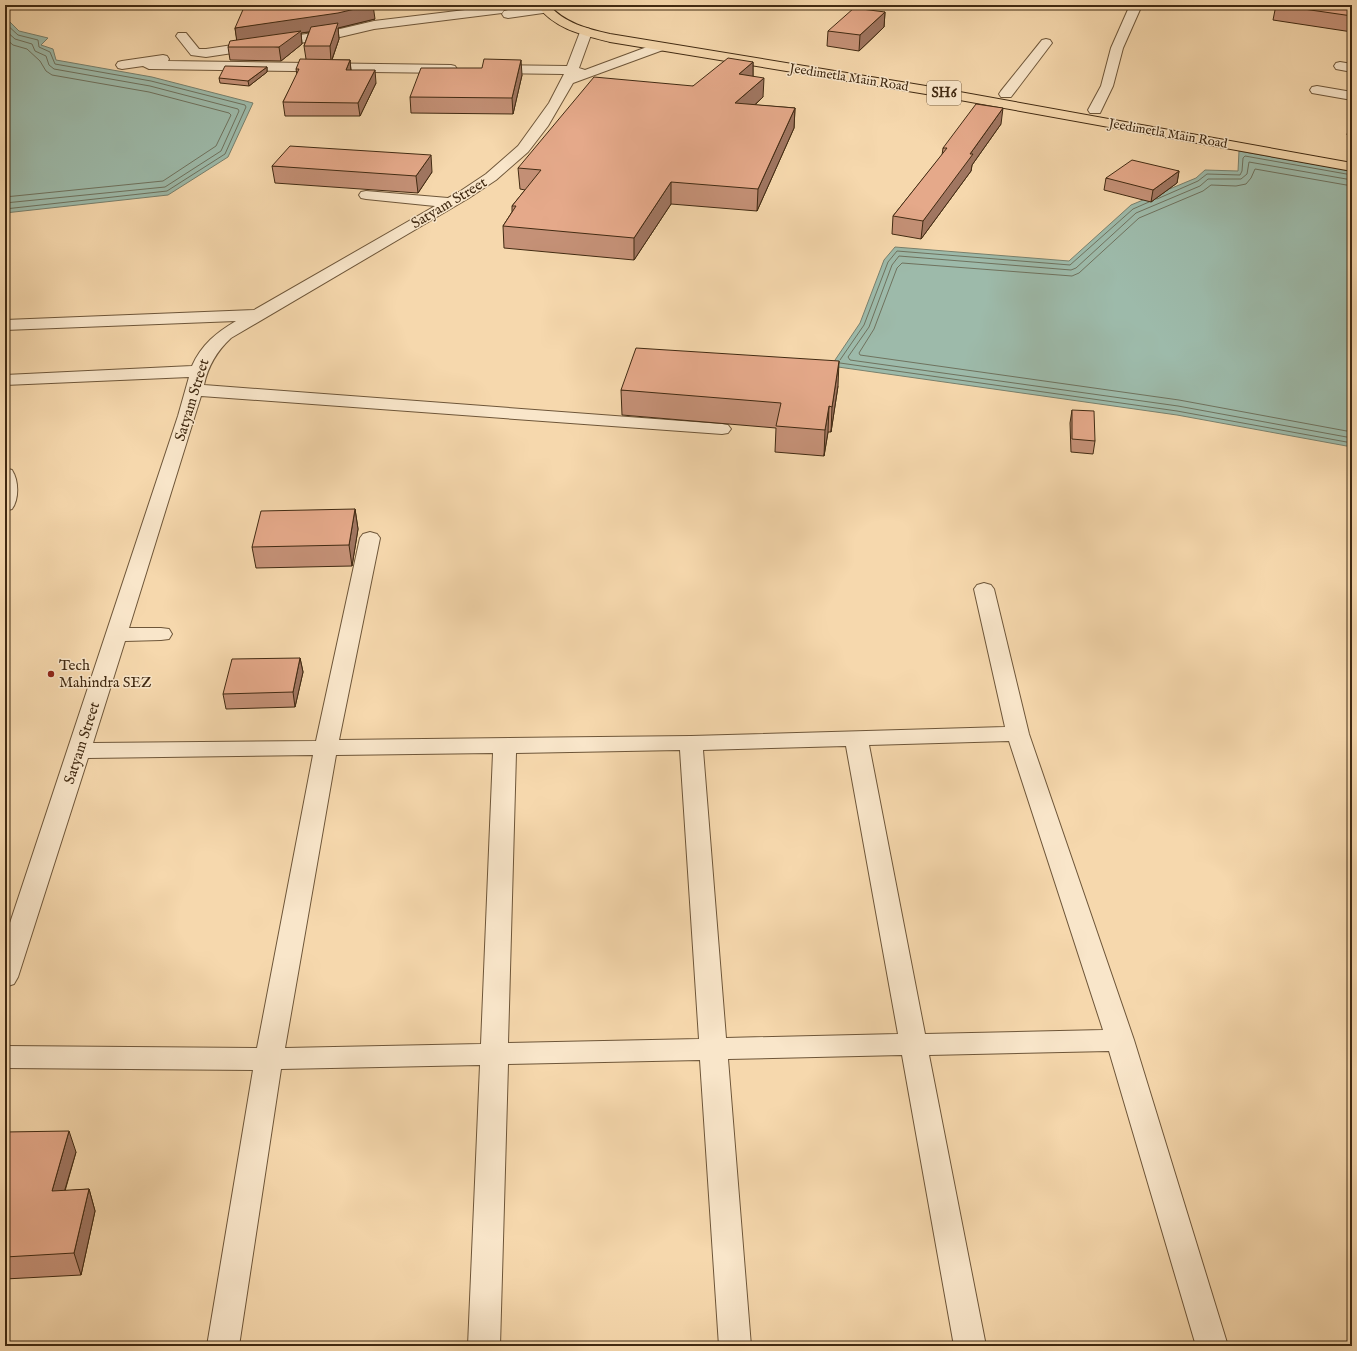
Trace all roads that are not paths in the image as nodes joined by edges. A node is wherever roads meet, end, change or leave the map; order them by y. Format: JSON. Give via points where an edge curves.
{"nodes":[{"id":1,"x":1136,"y":5,"type":"edge"},
{"id":2,"x":541,"y":6,"type":"edge"},
{"id":3,"x":578,"y":17,"type":"dead end"},
{"id":4,"x":586,"y":32,"type":"junction"},
{"id":5,"x":182,"y":36,"type":"dead end"},
{"id":6,"x":1046,"y":43,"type":"dead end"},
{"id":7,"x":659,"y":47,"type":"junction"},
{"id":8,"x":200,"y":53,"type":"junction"},
{"id":9,"x":122,"y":65,"type":"dead end"},
{"id":10,"x":149,"y":65,"type":"dead end"},
{"id":11,"x":463,"y":69,"type":"edge"},
{"id":12,"x":479,"y":69,"type":"edge"},
{"id":13,"x":575,"y":75,"type":"junction"},
{"id":14,"x":1317,"y":90,"type":"dead end"},
{"id":15,"x":1006,"y":94,"type":"junction"},
{"id":16,"x":1352,"y":96,"type":"edge"},
{"id":17,"x":1095,"y":110,"type":"junction"},
{"id":18,"x":1352,"y":157,"type":"edge"},
{"id":19,"x":1352,"y":167,"type":"edge"},
{"id":20,"x":366,"y":195,"type":"dead end"},
{"id":21,"x":450,"y":203,"type":"junction"},
{"id":22,"x":258,"y":315,"type":"junction"},
{"id":23,"x":5,"y":325,"type":"edge"},
{"id":24,"x":198,"y":371,"type":"junction"},
{"id":25,"x":5,"y":380,"type":"edge"},
{"id":26,"x":195,"y":390,"type":"junction"},
{"id":27,"x":722,"y":429,"type":"dead end"},
{"id":28,"x":5,"y":474,"type":"edge"},
{"id":29,"x":5,"y":506,"type":"edge"},
{"id":30,"x":370,"y":538,"type":"dead end"},
{"id":31,"x":984,"y":589,"type":"dead end"},
{"id":32,"x":161,"y":634,"type":"dead end"},
{"id":33,"x":116,"y":635,"type":"junction"},
{"id":34,"x":1018,"y":734,"type":"junction"},
{"id":35,"x":856,"y":739,"type":"junction"},
{"id":36,"x":691,"y":743,"type":"junction"},
{"id":37,"x":505,"y":745,"type":"junction"},
{"id":38,"x":326,"y":747,"type":"junction"},
{"id":39,"x":80,"y":751,"type":"junction"},
{"id":40,"x":5,"y":977,"type":"edge"},
{"id":41,"x":1120,"y":1040,"type":"junction"},
{"id":42,"x":913,"y":1045,"type":"junction"},
{"id":43,"x":713,"y":1049,"type":"junction"},
{"id":44,"x":495,"y":1054,"type":"junction"},
{"id":45,"x":5,"y":1057,"type":"edge"},
{"id":46,"x":270,"y":1059,"type":"junction"},
{"id":47,"x":223,"y":1346,"type":"edge"},
{"id":48,"x":484,"y":1346,"type":"edge"},
{"id":49,"x":735,"y":1346,"type":"edge"},
{"id":50,"x":970,"y":1346,"type":"edge"},
{"id":51,"x":1212,"y":1346,"type":"edge"}],
"edges":[{"from":1,"to":17,"type":"street","via":[[1117,48],[1106,86]]},
{"from":2,"to":4,"type":"main road","name":"Jeedimetla Main Road","number":"SH6","via":[[554,17]]},
{"from":2,"to":8,"type":"street","via":[[376,31],[340,33]]},
{"from":3,"to":15,"type":"main road","name":"Jeedimetla Main Road","number":"SH6","via":[[615,30]]},
{"from":4,"to":7,"type":"main road","name":"Jeedimetla Main Road","number":"SH6"},
{"from":4,"to":13,"type":"street","name":"Satyam Street"},
{"from":5,"to":8,"type":"street","via":[[195,52]]},
{"from":6,"to":15,"type":"street"},
{"from":7,"to":13,"type":"street"},
{"from":7,"to":19,"type":"main road","name":"Jeedimetla Main Road","number":"SH6","via":[[932,91]]},
{"from":8,"to":9,"type":"street"},
{"from":10,"to":11,"type":"street"},
{"from":12,"to":13,"type":"street"},
{"from":13,"to":21,"type":"street","name":"Satyam Street","via":[[523,149],[490,178]]},
{"from":14,"to":16,"type":"street"},
{"from":15,"to":17,"type":"main road","name":"Jeedimetla Main Road","number":"SH6"},
{"from":17,"to":18,"type":"main road","name":"Jeedimetla Main Road","number":"SH6"},
{"from":20,"to":21,"type":"street"},
{"from":21,"to":22,"type":"street","name":"Satyam Street"},
{"from":22,"to":23,"type":"street"},
{"from":22,"to":24,"type":"street","name":"Satyam Street","via":[[225,334],[212,345]]},
{"from":24,"to":25,"type":"street"},
{"from":24,"to":26,"type":"street","name":"Satyam Street"},
{"from":26,"to":27,"type":"street"},
{"from":26,"to":33,"type":"street","name":"Satyam Street"},
{"from":28,"to":29,"type":"street","via":[[8,496]]},
{"from":30,"to":38,"type":"street"},
{"from":31,"to":34,"type":"street"},
{"from":32,"to":33,"type":"street"},
{"from":33,"to":39,"type":"street","name":"Satyam Street"},
{"from":34,"to":35,"type":"street"},
{"from":34,"to":41,"type":"street"},
{"from":35,"to":36,"type":"street"},
{"from":35,"to":42,"type":"street"},
{"from":36,"to":37,"type":"street"},
{"from":36,"to":43,"type":"street"},
{"from":37,"to":38,"type":"street"},
{"from":37,"to":44,"type":"street"},
{"from":38,"to":39,"type":"street"},
{"from":38,"to":46,"type":"street"},
{"from":39,"to":40,"type":"street","name":"Satyam Street"},
{"from":41,"to":42,"type":"street"},
{"from":41,"to":51,"type":"street"},
{"from":42,"to":43,"type":"street"},
{"from":42,"to":50,"type":"street"},
{"from":43,"to":44,"type":"street"},
{"from":43,"to":49,"type":"street"},
{"from":44,"to":46,"type":"street"},
{"from":44,"to":48,"type":"street"},
{"from":45,"to":46,"type":"street"},
{"from":46,"to":47,"type":"street"}]}
